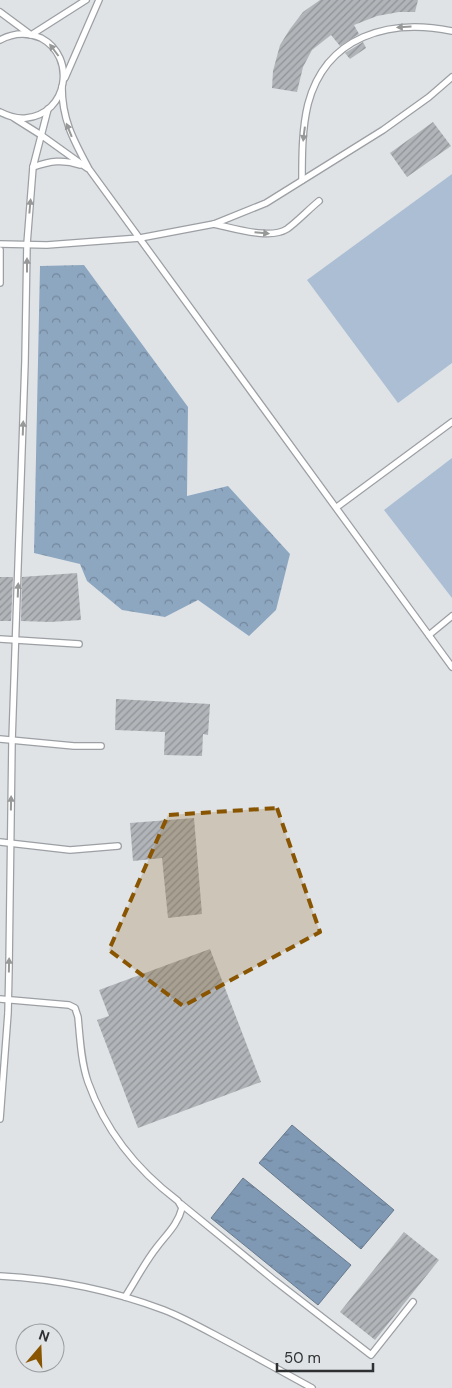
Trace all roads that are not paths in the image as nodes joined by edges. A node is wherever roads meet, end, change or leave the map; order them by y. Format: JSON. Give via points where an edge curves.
{"nodes":[{"id":1,"x":86,"y":0,"type":"edge"},
{"id":2,"x":99,"y":0,"type":"edge"},
{"id":3,"x":0,"y":12,"type":"edge"},
{"id":4,"x":452,"y":31,"type":"edge"},
{"id":5,"x":31,"y":35,"type":"junction"},
{"id":6,"x":0,"y":40,"type":"edge"},
{"id":7,"x":452,"y":77,"type":"edge"},
{"id":8,"x":64,"y":80,"type":"junction"},
{"id":9,"x":62,"y":88,"type":"junction"},
{"id":10,"x":48,"y":109,"type":"junction"},
{"id":11,"x":0,"y":112,"type":"edge"},
{"id":12,"x":12,"y":117,"type":"junction"},
{"id":13,"x":41,"y":135,"type":"junction"},
{"id":14,"x":33,"y":167,"type":"junction"},
{"id":15,"x":89,"y":169,"type":"junction"},
{"id":16,"x":302,"y":180,"type":"junction"},
{"id":17,"x":319,"y":201,"type":"dead end"},
{"id":18,"x":214,"y":224,"type":"junction"},
{"id":19,"x":140,"y":238,"type":"junction"},
{"id":20,"x":0,"y":244,"type":"edge"},
{"id":21,"x":27,"y":244,"type":"junction"},
{"id":22,"x":0,"y":250,"type":"edge"},
{"id":23,"x":0,"y":283,"type":"edge"},
{"id":24,"x":452,"y":422,"type":"edge"},
{"id":25,"x":337,"y":507,"type":"junction"},
{"id":26,"x":452,"y":616,"type":"edge"},
{"id":27,"x":429,"y":635,"type":"junction"},
{"id":28,"x":0,"y":639,"type":"edge"},
{"id":29,"x":17,"y":639,"type":"junction"},
{"id":30,"x":79,"y":644,"type":"dead end"},
{"id":31,"x":452,"y":667,"type":"edge"},
{"id":32,"x":0,"y":739,"type":"edge"},
{"id":33,"x":12,"y":741,"type":"junction"},
{"id":34,"x":101,"y":746,"type":"dead end"},
{"id":35,"x":0,"y":842,"type":"edge"},
{"id":36,"x":10,"y":844,"type":"junction"},
{"id":37,"x":118,"y":846,"type":"dead end"},
{"id":38,"x":0,"y":999,"type":"edge"},
{"id":39,"x":8,"y":1000,"type":"junction"},
{"id":40,"x":0,"y":1119,"type":"edge"},
{"id":41,"x":178,"y":1201,"type":"junction"},
{"id":42,"x":0,"y":1276,"type":"edge"},
{"id":43,"x":125,"y":1297,"type":"junction"},
{"id":44,"x":413,"y":1302,"type":"dead end"},
{"id":45,"x":312,"y":1388,"type":"edge"}],
"edges":[{"from":1,"to":5,"type":"lane"},
{"from":2,"to":8,"type":"lane"},
{"from":3,"to":5,"type":"lane"},
{"from":4,"to":16,"type":"lane","one_way":true,"via":[[417,26],[378,30],[352,42],[332,57],[317,78],[308,104]]},
{"from":5,"to":6,"type":"lane","via":[[7,36]]},
{"from":8,"to":5,"type":"lane","one_way":true,"via":[[57,52],[47,42]]},
{"from":7,"to":16,"type":"lane","via":[[383,130]]},
{"from":8,"to":9,"type":"lane"},
{"from":9,"to":10,"type":"lane"},
{"from":15,"to":9,"type":"lane","one_way":true,"via":[[65,118]]},
{"from":10,"to":12,"type":"lane","via":[[26,118]]},
{"from":10,"to":13,"type":"lane"},
{"from":11,"to":12,"type":"lane"},
{"from":12,"to":13,"type":"lane"},
{"from":13,"to":14,"type":"lane"},
{"from":13,"to":15,"type":"lane"},
{"from":14,"to":15,"type":"lane","via":[[60,161]]},
{"from":21,"to":14,"type":"lane","one_way":true},
{"from":15,"to":19,"type":"lane"},
{"from":16,"to":18,"type":"lane","via":[[266,203]]},
{"from":18,"to":17,"type":"lane","one_way":true,"via":[[275,234],[286,230]]},
{"from":18,"to":19,"type":"lane"},
{"from":19,"to":21,"type":"lane"},
{"from":19,"to":25,"type":"lane"},
{"from":20,"to":21,"type":"lane"},
{"from":29,"to":21,"type":"lane","one_way":true},
{"from":22,"to":23,"type":"lane"},
{"from":24,"to":25,"type":"lane"},
{"from":25,"to":27,"type":"lane"},
{"from":26,"to":27,"type":"lane"},
{"from":27,"to":31,"type":"lane"},
{"from":28,"to":29,"type":"lane"},
{"from":29,"to":30,"type":"lane"},
{"from":29,"to":33,"type":"lane"},
{"from":32,"to":33,"type":"lane"},
{"from":33,"to":34,"type":"lane"},
{"from":36,"to":33,"type":"lane","one_way":true},
{"from":35,"to":36,"type":"lane"},
{"from":36,"to":37,"type":"lane","via":[[70,850]]},
{"from":39,"to":36,"type":"lane","one_way":true},
{"from":38,"to":39,"type":"lane"},
{"from":39,"to":40,"type":"lane"},
{"from":39,"to":41,"type":"lane","via":[[68,1004],[75,1008],[88,1081],[102,1115],[134,1161]]},
{"from":41,"to":43,"type":"lane","via":[[182,1208],[180,1217]]},
{"from":41,"to":44,"type":"lane","via":[[371,1355]]},
{"from":42,"to":43,"type":"lane","via":[[92,1288]]},
{"from":43,"to":45,"type":"lane","via":[[192,1323]]}]}
